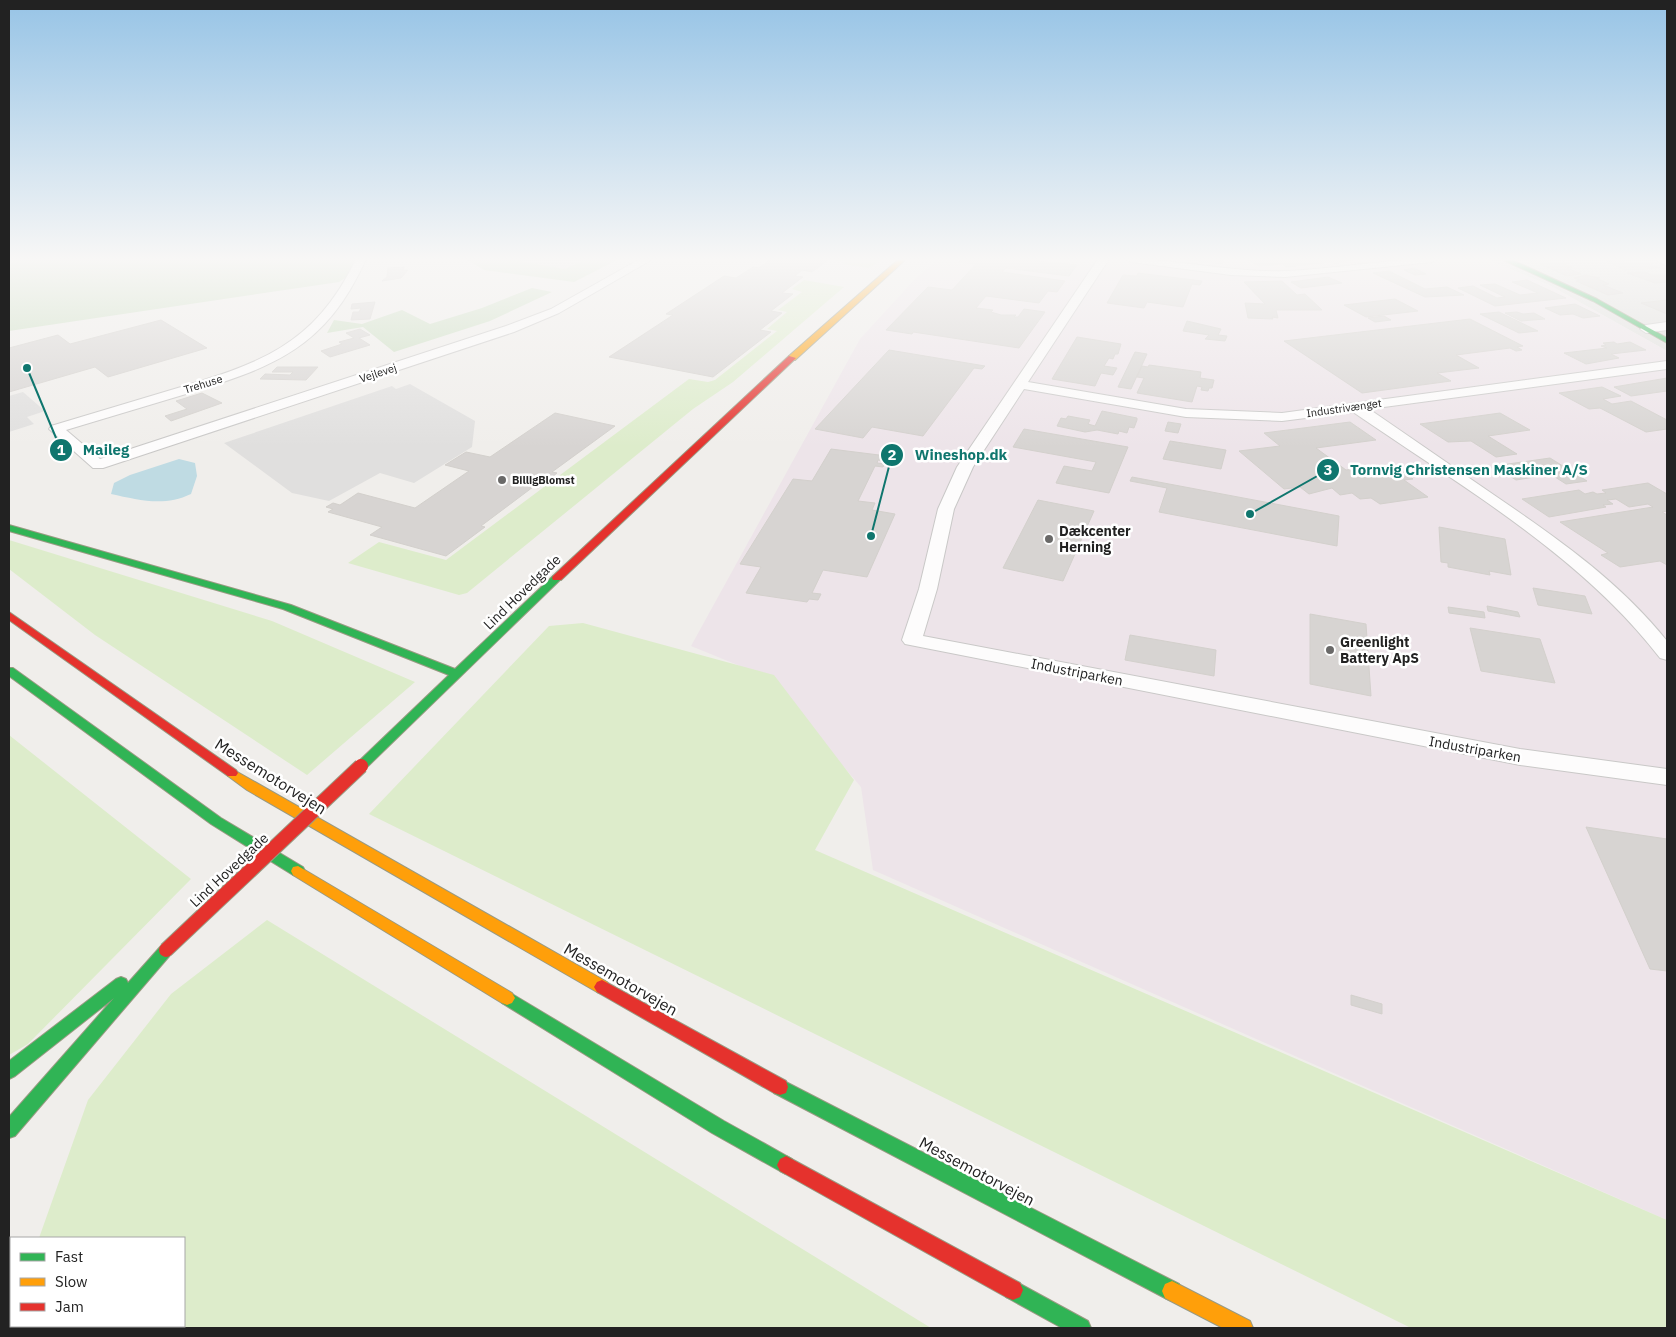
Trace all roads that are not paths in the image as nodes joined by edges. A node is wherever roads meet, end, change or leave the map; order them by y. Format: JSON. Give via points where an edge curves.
{"nodes":[{"id":1,"x":323,"y":321,"type":"edge"},
{"id":2,"x":529,"y":321,"type":"edge"},
{"id":3,"x":833,"y":321,"type":"edge"},
{"id":4,"x":1063,"y":321,"type":"edge"},
{"id":5,"x":1632,"y":321,"type":"edge"},
{"id":6,"x":1667,"y":326,"type":"edge"},
{"id":7,"x":1646,"y":329,"type":"junction"},
{"id":8,"x":1667,"y":341,"type":"edge"},
{"id":9,"x":1667,"y":366,"type":"edge"},
{"id":10,"x":1022,"y":385,"type":"junction"},
{"id":11,"x":1356,"y":407,"type":"junction"},
{"id":12,"x":98,"y":465,"type":"joint"},
{"id":13,"x":9,"y":528,"type":"edge"},
{"id":14,"x":9,"y":615,"type":"edge"},
{"id":15,"x":1667,"y":654,"type":"edge"},
{"id":16,"x":9,"y":671,"type":"edge"},
{"id":17,"x":458,"y":674,"type":"junction"},
{"id":18,"x":1667,"y":777,"type":"edge"},
{"id":19,"x":166,"y":950,"type":"junction"},
{"id":20,"x":9,"y":1071,"type":"edge"},
{"id":21,"x":9,"y":1130,"type":"edge"},
{"id":22,"x":1081,"y":1328,"type":"edge"},
{"id":23,"x":1243,"y":1328,"type":"edge"}],
"edges":[{"from":1,"to":12,"type":"street","name":"Trehuse","via":[[286,352],[236,374],[56,430]]},
{"from":2,"to":12,"type":"street","name":"Vejlevej"},
{"from":3,"to":17,"type":"main road","name":"Lind Hovedgade"},
{"from":4,"to":10,"type":"street","name":"Industriparken"},
{"from":5,"to":7,"type":"main road"},
{"from":6,"to":7,"type":"street"},
{"from":7,"to":8,"type":"main road"},
{"from":9,"to":11,"type":"street","name":"Industrivænget"},
{"from":10,"to":11,"type":"street","name":"Industrivænget","via":[[1186,413],[1282,417]]},
{"from":10,"to":18,"type":"street","name":"Industriparken","via":[[965,467],[946,508],[928,589],[912,640],[1511,756]]},
{"from":11,"to":15,"type":"street","via":[[1567,553],[1606,585]]},
{"from":13,"to":17,"type":"main road","via":[[287,607]]},
{"from":14,"to":23,"type":"main road","name":"Messemotorvejen","via":[[252,787],[751,1072]]},
{"from":16,"to":22,"type":"main road","via":[[233,831],[718,1128]]},
{"from":17,"to":19,"type":"main road","name":"Lind Hovedgade","bridge":true},
{"from":19,"to":20,"type":"main road","name":"Lind Hovedgade"},
{"from":19,"to":21,"type":"main road","name":"Lind Hovedgade"}]}
